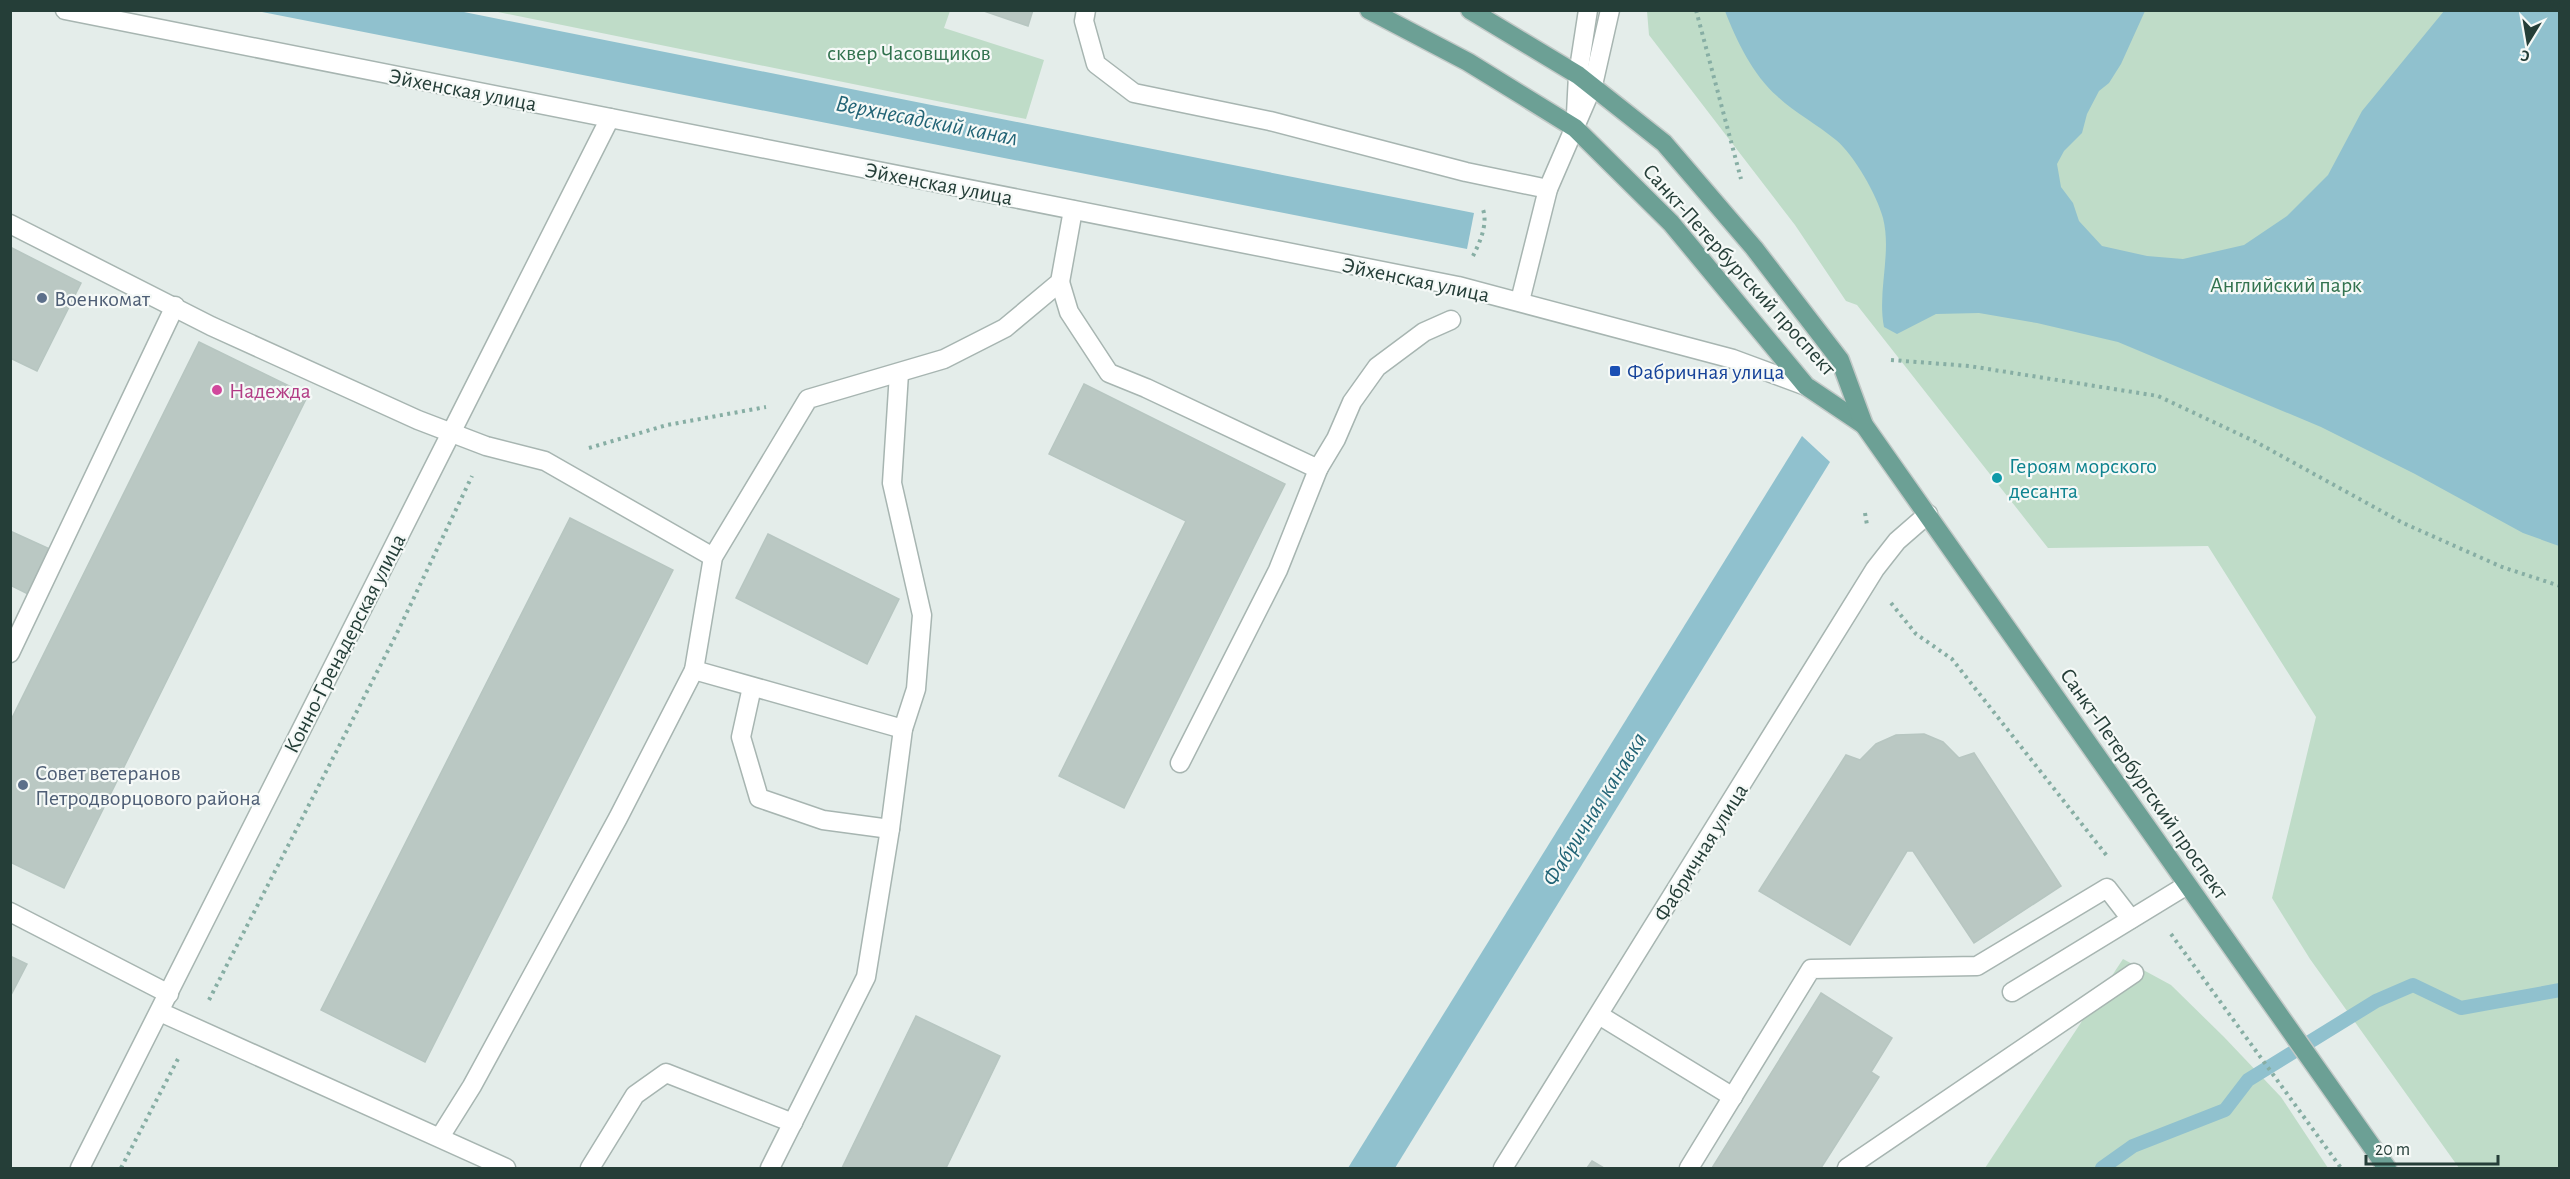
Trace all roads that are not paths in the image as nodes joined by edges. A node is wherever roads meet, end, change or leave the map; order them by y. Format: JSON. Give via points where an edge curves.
{"nodes":[{"id":1,"x":65,"y":10,"type":"edge"},
{"id":2,"x":1086,"y":10,"type":"edge"},
{"id":3,"x":1369,"y":10,"type":"edge"},
{"id":4,"x":1470,"y":10,"type":"edge"},
{"id":5,"x":1588,"y":10,"type":"edge"},
{"id":6,"x":1610,"y":10,"type":"edge"},
{"id":7,"x":1586,"y":80,"type":"junction"},
{"id":8,"x":610,"y":118,"type":"junction"},
{"id":9,"x":1575,"y":128,"type":"junction"},
{"id":10,"x":1548,"y":189,"type":"junction"},
{"id":11,"x":1073,"y":210,"type":"junction"},
{"id":12,"x":10,"y":224,"type":"edge"},
{"id":13,"x":1060,"y":282,"type":"junction"},
{"id":14,"x":1520,"y":301,"type":"junction"},
{"id":15,"x":175,"y":306,"type":"junction"},
{"id":16,"x":1451,"y":320,"type":"dead end"},
{"id":17,"x":899,"y":373,"type":"junction"},
{"id":18,"x":1806,"y":386,"type":"junction"},
{"id":19,"x":1864,"y":425,"type":"junction"},
{"id":20,"x":449,"y":433,"type":"junction"},
{"id":21,"x":1319,"y":467,"type":"junction"},
{"id":22,"x":1928,"y":514,"type":"junction"},
{"id":23,"x":713,"y":557,"type":"junction"},
{"id":24,"x":10,"y":653,"type":"edge"},
{"id":25,"x":694,"y":670,"type":"junction"},
{"id":26,"x":752,"y":687,"type":"junction"},
{"id":27,"x":903,"y":729,"type":"junction"},
{"id":28,"x":1180,"y":763,"type":"dead end"},
{"id":29,"x":890,"y":829,"type":"junction"},
{"id":30,"x":2187,"y":885,"type":"junction"},
{"id":31,"x":10,"y":912,"type":"edge"},
{"id":32,"x":2131,"y":919,"type":"junction"},
{"id":33,"x":2134,"y":973,"type":"dead end"},
{"id":34,"x":2012,"y":992,"type":"dead end"},
{"id":35,"x":169,"y":994,"type":"junction"},
{"id":36,"x":160,"y":1012,"type":"junction"},
{"id":37,"x":1599,"y":1015,"type":"junction"},
{"id":38,"x":1733,"y":1097,"type":"junction"},
{"id":39,"x":793,"y":1123,"type":"junction"},
{"id":40,"x":440,"y":1137,"type":"junction"},
{"id":41,"x":80,"y":1168,"type":"edge"},
{"id":42,"x":506,"y":1168,"type":"edge"},
{"id":43,"x":590,"y":1168,"type":"edge"},
{"id":44,"x":770,"y":1168,"type":"edge"},
{"id":45,"x":1503,"y":1168,"type":"edge"},
{"id":46,"x":1689,"y":1168,"type":"edge"},
{"id":47,"x":1847,"y":1168,"type":"edge"},
{"id":48,"x":2387,"y":1168,"type":"edge"}],
"edges":[{"from":1,"to":8,"type":"street","name":"Эйхенская улица"},
{"from":2,"to":10,"type":"street","via":[[1084,21],[1095,64],[1134,93]]},
{"from":3,"to":9,"type":"main road","name":"Санкт-Петербургский проспект","via":[[1468,62]]},
{"from":4,"to":7,"type":"main road","name":"Санкт-Петербургский проспект"},
{"from":5,"to":7,"type":"street"},
{"from":6,"to":7,"type":"street"},
{"from":7,"to":9,"type":"street"},
{"from":7,"to":19,"type":"main road","name":"Санкт-Петербургский проспект","via":[[1664,143],[1754,248],[1840,360]]},
{"from":8,"to":11,"type":"street","name":"Эйхенская улица"},
{"from":8,"to":20,"type":"street","name":"Конно-Гренадерская улица"},
{"from":9,"to":10,"type":"street"},
{"from":9,"to":18,"type":"main road","name":"Санкт-Петербургский проспект","via":[[1671,223]]},
{"from":10,"to":14,"type":"street"},
{"from":11,"to":13,"type":"street"},
{"from":11,"to":14,"type":"street","name":"Эйхенская улица"},
{"from":12,"to":15,"type":"street"},
{"from":13,"to":17,"type":"street","via":[[1005,328],[944,359]]},
{"from":13,"to":21,"type":"street","via":[[1069,312],[1109,373]]},
{"from":14,"to":18,"type":"street","name":"Эйхенская улица","via":[[1733,359]]},
{"from":15,"to":20,"type":"street","via":[[211,326]]},
{"from":15,"to":24,"type":"street"},
{"from":16,"to":21,"type":"street","via":[[1424,332],[1377,367],[1352,402]]},
{"from":17,"to":23,"type":"street","via":[[808,399]]},
{"from":17,"to":27,"type":"street","via":[[892,483],[922,615],[916,689]]},
{"from":18,"to":19,"type":"main road","name":"Санкт-Петербургский проспект"},
{"from":19,"to":22,"type":"main road","name":"Санкт-Петербургский проспект"},
{"from":20,"to":23,"type":"street","via":[[545,461]]},
{"from":20,"to":35,"type":"street","name":"Конно-Гренадерская улица"},
{"from":21,"to":28,"type":"street","via":[[1278,570]]},
{"from":22,"to":30,"type":"main road","name":"Санкт-Петербургский проспект"},
{"from":22,"to":37,"type":"street","name":"Фабричная улица","via":[[1897,541],[1875,569]]},
{"from":23,"to":25,"type":"street"},
{"from":25,"to":26,"type":"street"},
{"from":25,"to":40,"type":"street","via":[[562,921]]},
{"from":26,"to":27,"type":"street"},
{"from":26,"to":29,"type":"street","via":[[741,737],[759,798],[823,820]]},
{"from":27,"to":29,"type":"street"},
{"from":29,"to":39,"type":"street","via":[[866,978]]},
{"from":30,"to":32,"type":"street"},
{"from":30,"to":48,"type":"main road","name":"Санкт-Петербургский проспект"},
{"from":31,"to":35,"type":"street"},
{"from":32,"to":34,"type":"street"},
{"from":32,"to":38,"type":"street","via":[[2107,888],[1977,966],[1811,969]]},
{"from":33,"to":47,"type":"street"},
{"from":35,"to":36,"type":"street","name":"Конно-Гренадерская улица"},
{"from":36,"to":40,"type":"street"},
{"from":36,"to":41,"type":"street","name":"Конно-Гренадерская улица"},
{"from":37,"to":38,"type":"street"},
{"from":37,"to":45,"type":"street","name":"Фабричная улица"},
{"from":38,"to":46,"type":"street"},
{"from":39,"to":43,"type":"street","via":[[666,1073],[635,1095]]},
{"from":39,"to":44,"type":"street"},
{"from":40,"to":42,"type":"street"}]}
